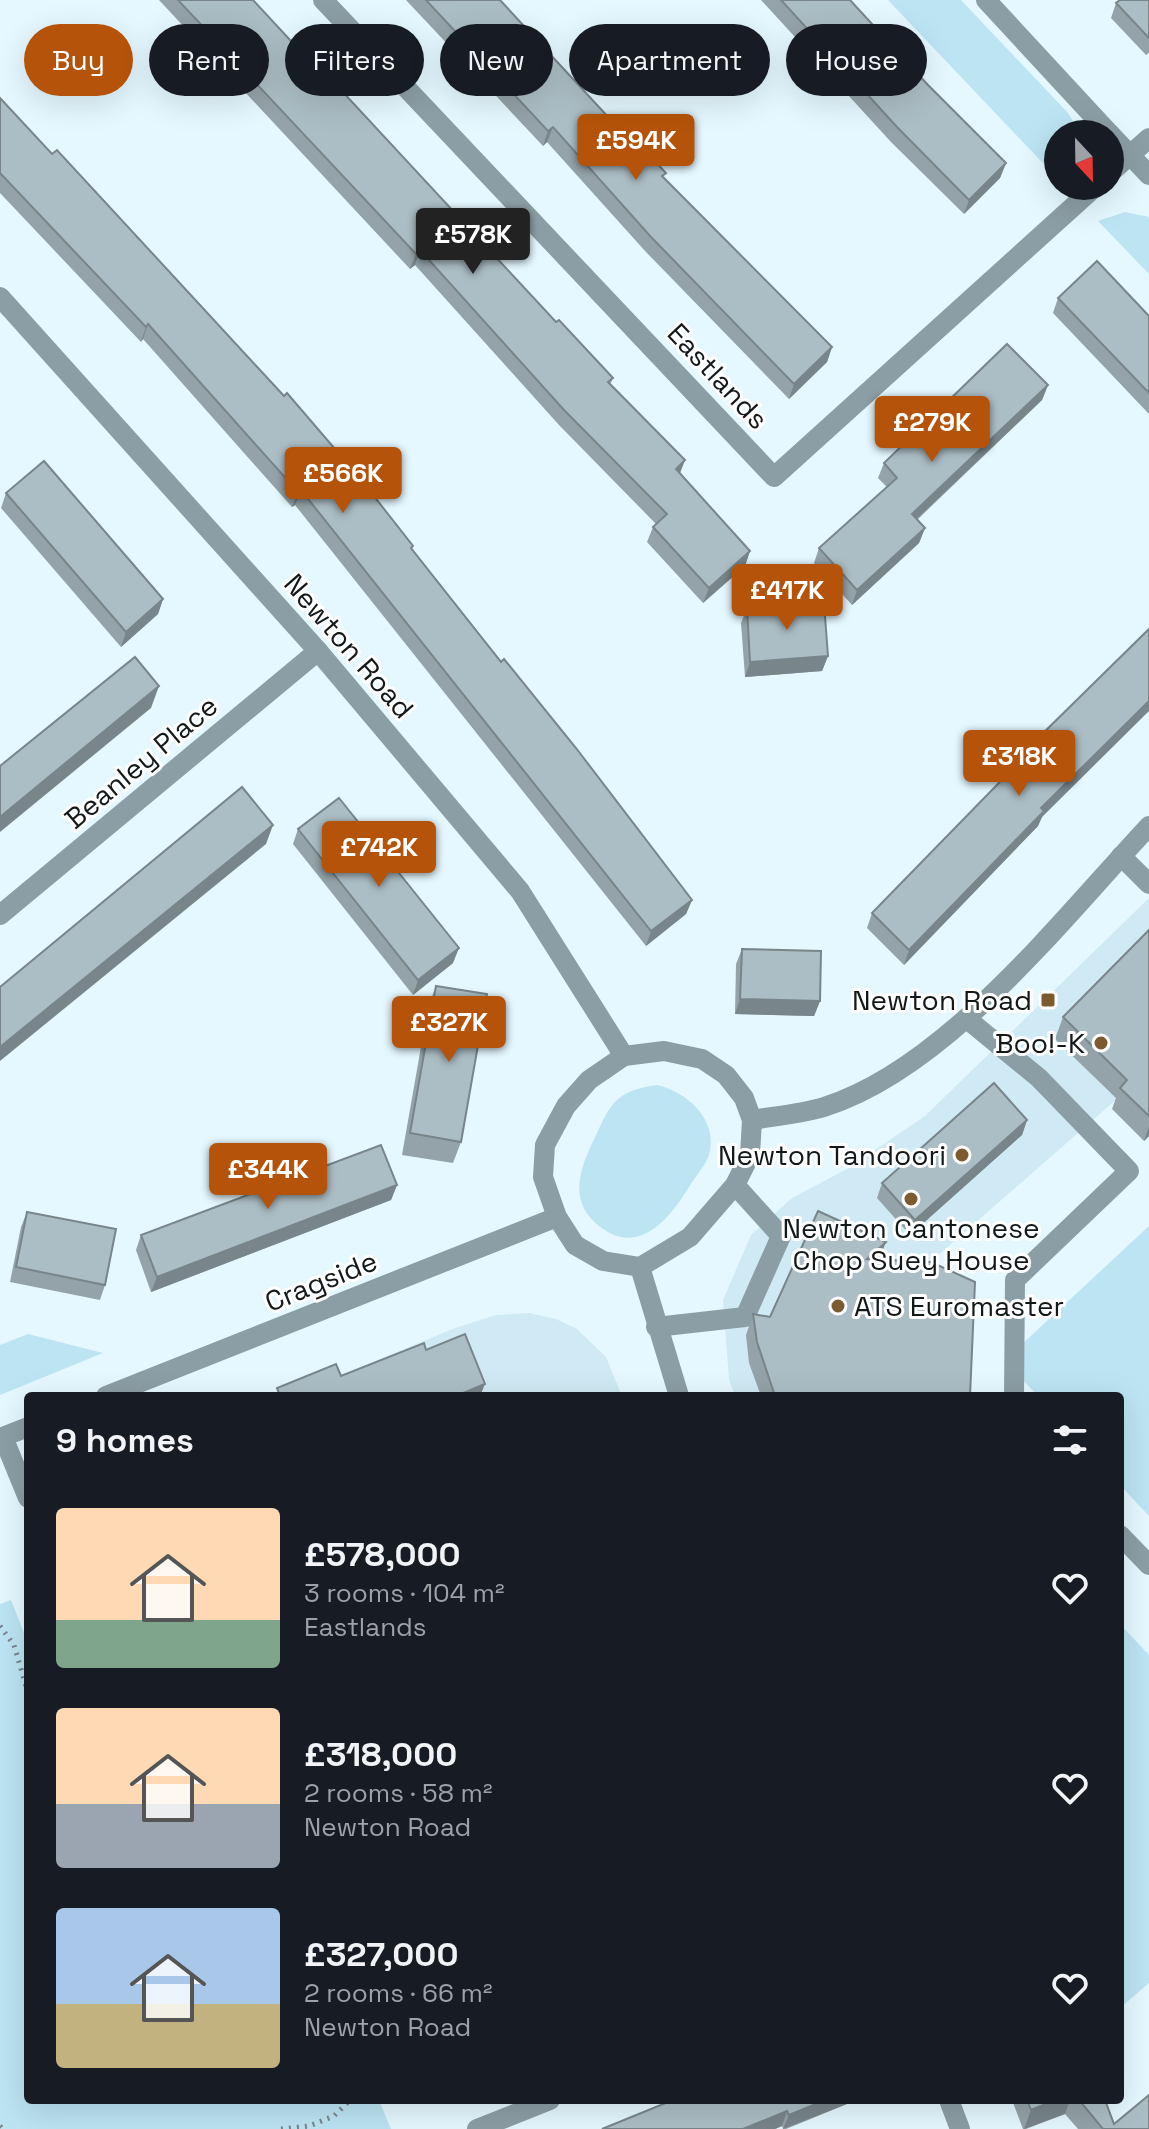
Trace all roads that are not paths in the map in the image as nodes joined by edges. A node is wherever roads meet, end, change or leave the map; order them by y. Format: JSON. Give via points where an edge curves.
{"nodes":[{"id":1,"x":323,"y":0,"type":"edge"},
{"id":2,"x":986,"y":0,"type":"edge"},
{"id":3,"x":1097,"y":120,"type":"edge"},
{"id":4,"x":1149,"y":138,"type":"edge"},
{"id":5,"x":1124,"y":149,"type":"edge"},
{"id":6,"x":1130,"y":156,"type":"junction"},
{"id":7,"x":1124,"y":161,"type":"edge"},
{"id":8,"x":1149,"y":175,"type":"edge"},
{"id":9,"x":1081,"y":200,"type":"edge"},
{"id":10,"x":3,"y":308,"type":"edge"},
{"id":11,"x":318,"y":651,"type":"junction"},
{"id":12,"x":1149,"y":826,"type":"edge"},
{"id":13,"x":1121,"y":856,"type":"junction"},
{"id":14,"x":1149,"y":884,"type":"edge"},
{"id":15,"x":0,"y":915,"type":"edge"},
{"id":16,"x":967,"y":1019,"type":"junction"},
{"id":17,"x":624,"y":1056,"type":"junction"},
{"id":18,"x":752,"y":1120,"type":"junction"},
{"id":19,"x":735,"y":1185,"type":"junction"},
{"id":20,"x":557,"y":1217,"type":"junction"},
{"id":21,"x":640,"y":1267,"type":"junction"},
{"id":22,"x":656,"y":1327,"type":"junction"},
{"id":23,"x":116,"y":1392,"type":"edge"},
{"id":24,"x":678,"y":1392,"type":"edge"},
{"id":25,"x":1014,"y":1392,"type":"edge"},
{"id":26,"x":24,"y":1429,"type":"edge"},
{"id":27,"x":2,"y":1437,"type":"edge"},
{"id":28,"x":24,"y":1489,"type":"edge"},
{"id":29,"x":1124,"y":1539,"type":"edge"},
{"id":30,"x":1149,"y":1565,"type":"edge"},
{"id":31,"x":540,"y":2104,"type":"edge"},
{"id":32,"x":951,"y":2104,"type":"edge"},
{"id":33,"x":477,"y":2129,"type":"edge"},
{"id":34,"x":960,"y":2129,"type":"edge"}],
"edges":[{"from":1,"to":9,"type":"street","name":"Eastlands","via":[[774,477]]},
{"from":2,"to":3,"type":"street"},
{"from":4,"to":6,"type":"street"},
{"from":5,"to":6,"type":"street"},
{"from":6,"to":7,"type":"street"},
{"from":6,"to":8,"type":"street"},
{"from":10,"to":11,"type":"street","name":"Newton Road"},
{"from":11,"to":15,"type":"street","name":"Beanley Place"},
{"from":11,"to":17,"type":"street","name":"Newton Road","via":[[520,891]]},
{"from":12,"to":13,"type":"street"},
{"from":13,"to":14,"type":"street"},
{"from":13,"to":16,"type":"street"},
{"from":16,"to":18,"type":"street","via":[[896,1072],[825,1107]]},
{"from":16,"to":25,"type":"street","via":[[1039,1078],[1129,1171],[1015,1280]]},
{"from":17,"to":18,"type":"street","via":[[664,1051],[702,1059],[726,1075],[744,1098]]},
{"from":17,"to":20,"type":"street","via":[[589,1080],[566,1106],[545,1145],[543,1177]]},
{"from":18,"to":19,"type":"street","via":[[750,1155]]},
{"from":19,"to":21,"type":"street","via":[[690,1237]]},
{"from":19,"to":22,"type":"street","via":[[781,1236],[745,1317]]},
{"from":20,"to":21,"type":"street","via":[[575,1245],[603,1261]]},
{"from":20,"to":23,"type":"street","name":"Cragside"},
{"from":21,"to":22,"type":"street"},
{"from":22,"to":24,"type":"street"},
{"from":26,"to":27,"type":"street"},
{"from":27,"to":28,"type":"street"},
{"from":29,"to":30,"type":"street"},
{"from":31,"to":33,"type":"street"},
{"from":32,"to":34,"type":"street"}]}
